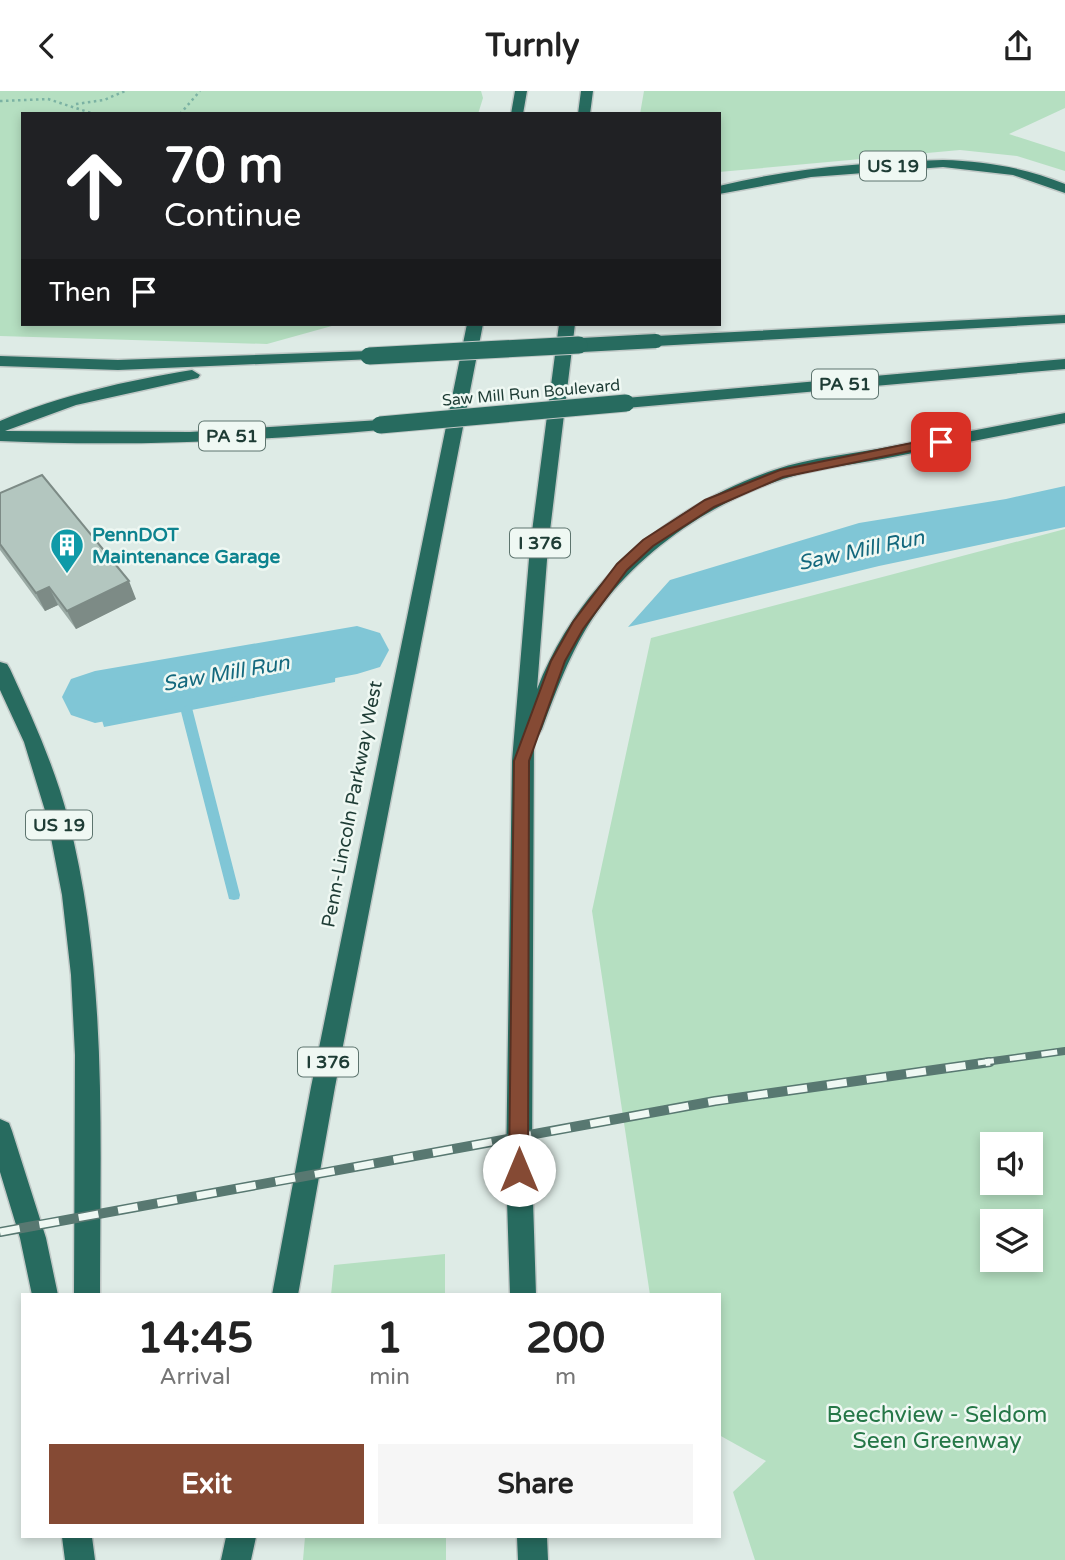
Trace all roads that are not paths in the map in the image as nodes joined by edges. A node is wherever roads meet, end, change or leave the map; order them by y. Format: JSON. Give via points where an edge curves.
{"nodes":[{"id":1,"x":522,"y":91,"type":"edge"},
{"id":2,"x":587,"y":91,"type":"edge"},
{"id":3,"x":517,"y":112,"type":"edge"},
{"id":4,"x":584,"y":112,"type":"edge"},
{"id":5,"x":1065,"y":189,"type":"edge"},
{"id":6,"x":721,"y":190,"type":"edge"},
{"id":7,"x":1065,"y":304,"type":"edge"},
{"id":8,"x":1065,"y":319,"type":"edge"},
{"id":9,"x":999,"y":323,"type":"junction"},
{"id":10,"x":475,"y":326,"type":"edge"},
{"id":11,"x":567,"y":326,"type":"edge"},
{"id":12,"x":0,"y":361,"type":"edge"},
{"id":13,"x":276,"y":361,"type":"junction"},
{"id":14,"x":1065,"y":364,"type":"edge"},
{"id":15,"x":1065,"y":418,"type":"edge"},
{"id":16,"x":0,"y":427,"type":"edge"},
{"id":17,"x":0,"y":436,"type":"edge"},
{"id":18,"x":0,"y":669,"type":"edge"},
{"id":19,"x":522,"y":761,"type":"junction"},
{"id":20,"x":0,"y":1131,"type":"edge"},
{"id":21,"x":45,"y":1293,"type":"edge"},
{"id":22,"x":87,"y":1293,"type":"edge"},
{"id":23,"x":285,"y":1293,"type":"edge"},
{"id":24,"x":523,"y":1293,"type":"edge"},
{"id":25,"x":77,"y":1538,"type":"edge"},
{"id":26,"x":83,"y":1538,"type":"edge"},
{"id":27,"x":241,"y":1538,"type":"edge"},
{"id":28,"x":532,"y":1538,"type":"edge"},
{"id":29,"x":81,"y":1560,"type":"edge"},
{"id":30,"x":236,"y":1560,"type":"edge"},
{"id":31,"x":533,"y":1560,"type":"edge"}],
"edges":[{"from":1,"to":3,"type":"highway"},
{"from":2,"to":4,"type":"highway"},
{"from":5,"to":6,"type":"highway","number":"US 19","via":[[1002,167],[959,162],[806,173]]},
{"from":7,"to":9,"type":"highway"},
{"from":8,"to":9,"type":"highway"},
{"from":9,"to":13,"type":"highway","bridge":true},
{"from":10,"to":23,"type":"highway","name":"Penn-Lincoln Parkway West","number":"I 376"},
{"from":11,"to":19,"type":"highway","number":"I 376","via":[[539,547]]},
{"from":12,"to":13,"type":"highway","via":[[118,365]]},
{"from":13,"to":16,"type":"highway","via":[[147,382],[36,412]]},
{"from":14,"to":17,"type":"highway","name":"Saw Mill Run Boulevard","number":"PA 51","bridge":true,"via":[[380,425],[183,437]]},
{"from":15,"to":19,"type":"highway","via":[[780,474],[677,522],[622,567],[578,626],[558,661]]},
{"from":18,"to":22,"type":"highway","number":"US 19","via":[[35,746],[69,863],[84,1004]]},
{"from":19,"to":24,"type":"highway","number":"I 376","via":[[519,1170]]},
{"from":20,"to":21,"type":"highway"},
{"from":25,"to":29,"type":"highway"},
{"from":26,"to":29,"type":"highway"},
{"from":27,"to":30,"type":"highway"},
{"from":28,"to":31,"type":"highway"}]}
